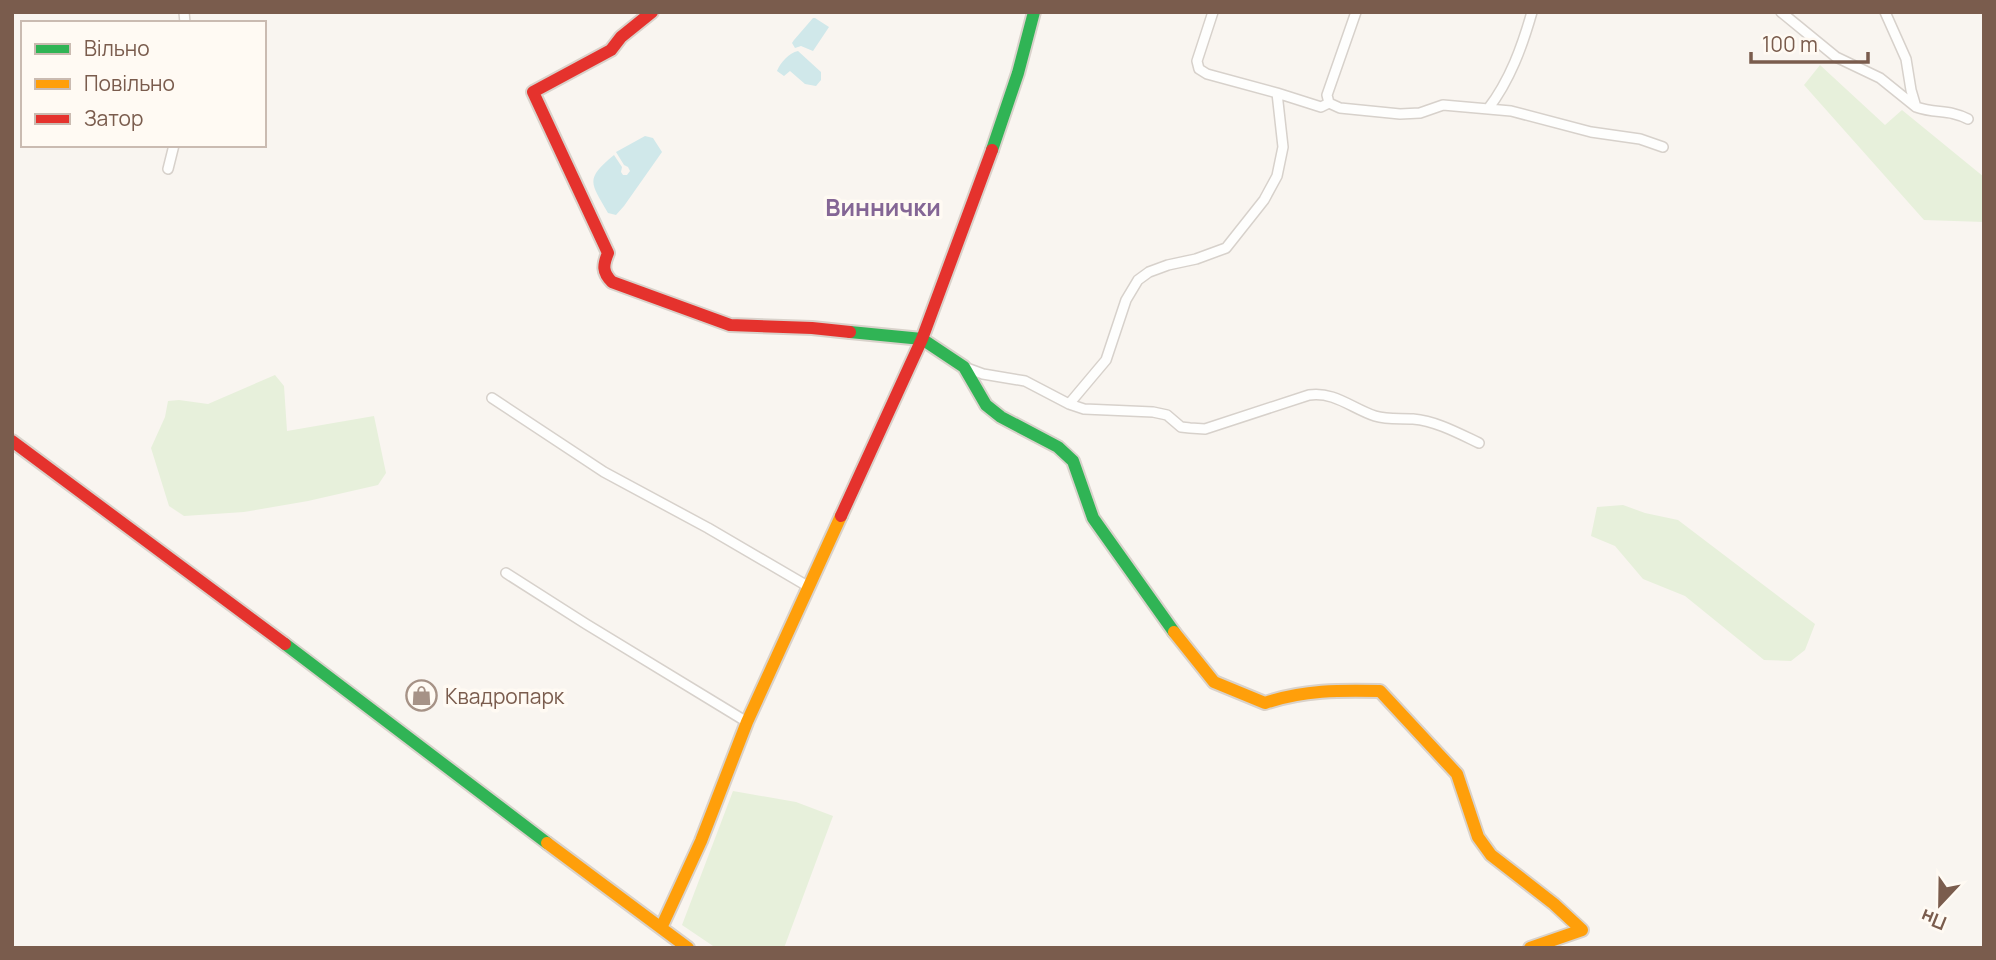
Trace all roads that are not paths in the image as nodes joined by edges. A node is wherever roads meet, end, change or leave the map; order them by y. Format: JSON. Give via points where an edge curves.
{"nodes":[{"id":1,"x":652,"y":12,"type":"edge"},
{"id":2,"x":1034,"y":12,"type":"edge"},
{"id":3,"x":1213,"y":12,"type":"edge"},
{"id":4,"x":1356,"y":12,"type":"edge"},
{"id":5,"x":1523,"y":12,"type":"edge"},
{"id":6,"x":1532,"y":12,"type":"edge"},
{"id":7,"x":1781,"y":12,"type":"edge"},
{"id":8,"x":1885,"y":12,"type":"edge"},
{"id":9,"x":1528,"y":25,"type":"junction"},
{"id":10,"x":1277,"y":93,"type":"junction"},
{"id":11,"x":1329,"y":103,"type":"junction"},
{"id":12,"x":1916,"y":107,"type":"junction"},
{"id":13,"x":1489,"y":109,"type":"junction"},
{"id":14,"x":1968,"y":119,"type":"dead end"},
{"id":15,"x":174,"y":147,"type":"edge"},
{"id":16,"x":1663,"y":147,"type":"dead end"},
{"id":17,"x":168,"y":169,"type":"dead end"},
{"id":18,"x":922,"y":338,"type":"junction"},
{"id":19,"x":964,"y":366,"type":"junction"},
{"id":20,"x":492,"y":398,"type":"dead end"},
{"id":21,"x":1069,"y":404,"type":"junction"},
{"id":22,"x":12,"y":441,"type":"edge"},
{"id":23,"x":1479,"y":443,"type":"dead end"},
{"id":24,"x":506,"y":573,"type":"dead end"},
{"id":25,"x":809,"y":587,"type":"junction"},
{"id":26,"x":747,"y":722,"type":"junction"},
{"id":27,"x":661,"y":929,"type":"junction"},
{"id":28,"x":688,"y":948,"type":"edge"},
{"id":29,"x":1530,"y":948,"type":"edge"}],
"edges":[{"from":1,"to":18,"type":"street","via":[[611,50],[533,92],[608,253],[604,274],[612,282],[730,325]]},
{"from":2,"to":18,"type":"street","via":[[988,164]]},
{"from":3,"to":10,"type":"street","via":[[1197,61],[1199,69]]},
{"from":4,"to":11,"type":"street","via":[[1327,95]]},
{"from":5,"to":9,"type":"street"},
{"from":6,"to":9,"type":"street"},
{"from":7,"to":12,"type":"street","via":[[1836,57],[1880,78]]},
{"from":8,"to":12,"type":"street","via":[[1906,59]]},
{"from":9,"to":13,"type":"street","via":[[1513,69]]},
{"from":10,"to":11,"type":"street","via":[[1321,107]]},
{"from":10,"to":21,"type":"street","via":[[1283,147],[1277,176],[1265,200],[1226,248],[1168,265],[1139,280],[1126,300],[1106,360]]},
{"from":11,"to":13,"type":"street","via":[[1400,114],[1420,113],[1443,104]]},
{"from":12,"to":14,"type":"street","via":[[1950,111]]},
{"from":13,"to":16,"type":"street"},
{"from":15,"to":17,"type":"street"},
{"from":18,"to":19,"type":"street"},
{"from":18,"to":25,"type":"street"},
{"from":19,"to":21,"type":"street","via":[[1025,381]]},
{"from":19,"to":29,"type":"street","via":[[986,405],[1058,447],[1073,461],[1093,518],[1214,682],[1265,703],[1333,690],[1380,691],[1457,774],[1478,837],[1491,855],[1582,930]]},
{"from":20,"to":25,"type":"street","via":[[604,472]]},
{"from":21,"to":23,"type":"street","via":[[1103,411],[1153,412],[1167,415],[1181,427],[1205,429],[1319,393],[1375,416],[1435,423]]},
{"from":22,"to":27,"type":"street"},
{"from":24,"to":26,"type":"street"},
{"from":25,"to":26,"type":"street"},
{"from":26,"to":27,"type":"street"},
{"from":27,"to":28,"type":"street"}]}
